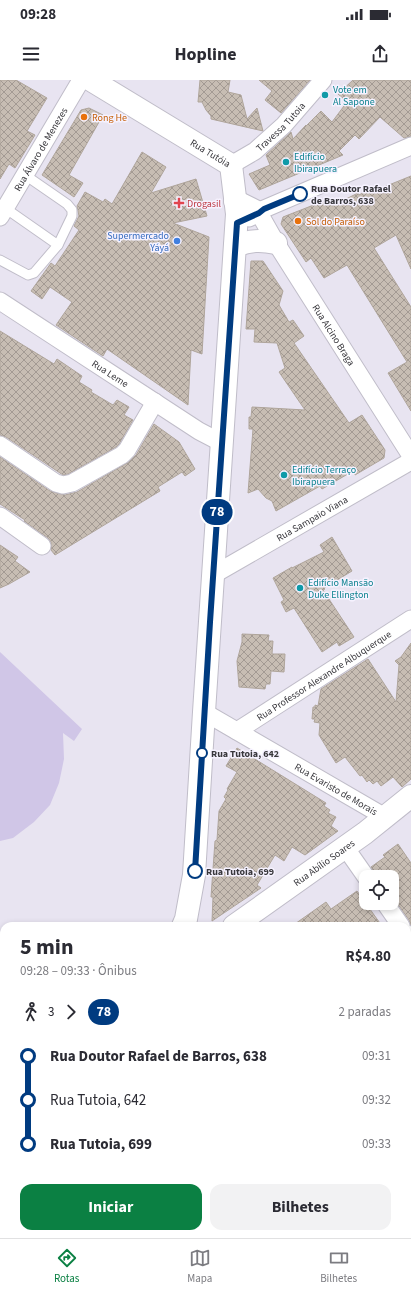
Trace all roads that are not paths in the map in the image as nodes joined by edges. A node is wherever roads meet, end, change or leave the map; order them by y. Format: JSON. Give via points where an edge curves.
{"nodes":[{"id":1,"x":81,"y":80,"type":"edge"},
{"id":2,"x":91,"y":80,"type":"edge"},
{"id":3,"x":323,"y":80,"type":"edge"},
{"id":4,"x":411,"y":146,"type":"edge"},
{"id":5,"x":231,"y":165,"type":"junction"},
{"id":6,"x":25,"y":175,"type":"junction"},
{"id":7,"x":235,"y":201,"type":"junction"},
{"id":8,"x":3,"y":213,"type":"edge"},
{"id":9,"x":259,"y":213,"type":"junction"},
{"id":10,"x":237,"y":223,"type":"junction"},
{"id":11,"x":276,"y":243,"type":"junction"},
{"id":12,"x":58,"y":245,"type":"junction"},
{"id":13,"x":235,"y":246,"type":"junction"},
{"id":14,"x":0,"y":260,"type":"edge"},
{"id":15,"x":0,"y":301,"type":"edge"},
{"id":16,"x":155,"y":402,"type":"junction"},
{"id":17,"x":222,"y":443,"type":"junction"},
{"id":18,"x":0,"y":445,"type":"edge"},
{"id":19,"x":411,"y":456,"type":"edge"},
{"id":20,"x":411,"y":461,"type":"edge"},
{"id":21,"x":0,"y":516,"type":"edge"},
{"id":22,"x":42,"y":546,"type":"dead end"},
{"id":23,"x":213,"y":575,"type":"junction"},
{"id":24,"x":411,"y":619,"type":"edge"},
{"id":25,"x":204,"y":712,"type":"junction"},
{"id":26,"x":237,"y":731,"type":"junction"},
{"id":27,"x":411,"y":796,"type":"edge"},
{"id":28,"x":385,"y":817,"type":"junction"},
{"id":29,"x":345,"y":847,"type":"junction"},
{"id":30,"x":361,"y":870,"type":"edge"},
{"id":31,"x":390,"y":910,"type":"edge"},
{"id":32,"x":185,"y":922,"type":"edge"},
{"id":33,"x":240,"y":922,"type":"edge"},
{"id":34,"x":398,"y":922,"type":"edge"}],
"edges":[{"from":1,"to":6,"type":"street","name":"Rua Álvaro de Menezes"},
{"from":2,"to":5,"type":"street","name":"Rua Tutóia"},
{"from":3,"to":5,"type":"street","name":"Travessa Tutoia","via":[[284,125],[255,151]]},
{"from":4,"to":9,"type":"street"},
{"from":5,"to":7,"type":"street","name":"Rua Tutóia"},
{"from":6,"to":8,"type":"street","name":"Rua Álvaro de Menezes"},
{"from":6,"to":12,"type":"lane","via":[[68,204],[72,210],[72,216]]},
{"from":7,"to":9,"type":"street"},
{"from":7,"to":10,"type":"street","name":"Rua Tutóia"},
{"from":8,"to":12,"type":"lane"},
{"from":9,"to":10,"type":"street"},
{"from":9,"to":11,"type":"street","name":"Rua Alcino Braga"},
{"from":10,"to":13,"type":"street","name":"Rua Tutóia"},
{"from":11,"to":13,"type":"street","via":[[254,240]]},
{"from":11,"to":19,"type":"street","name":"Rua Alcino Braga"},
{"from":12,"to":14,"type":"lane","via":[[34,273],[28,275]]},
{"from":13,"to":17,"type":"street","name":"Rua Tutóia"},
{"from":15,"to":16,"type":"street","name":"Rua Leme"},
{"from":16,"to":17,"type":"street","name":"Rua Leme"},
{"from":16,"to":18,"type":"street","via":[[122,455],[72,483],[56,483]]},
{"from":17,"to":23,"type":"street","name":"Rua Tutóia"},
{"from":20,"to":23,"type":"street","name":"Rua Sampaio Viana"},
{"from":21,"to":22,"type":"street"},
{"from":23,"to":25,"type":"street","name":"Rua Tutóia"},
{"from":24,"to":26,"type":"street","name":"Rua Professor Alexandre Albuquerque"},
{"from":25,"to":26,"type":"street","name":"Rua Evaristo de Morais"},
{"from":25,"to":32,"type":"street","name":"Rua Tutóia","via":[[194,875]]},
{"from":26,"to":28,"type":"street","name":"Rua Evaristo de Morais"},
{"from":27,"to":28,"type":"street","name":"Rua Abílio Soares"},
{"from":28,"to":29,"type":"street","name":"Rua Abílio Soares"},
{"from":29,"to":30,"type":"street"},
{"from":29,"to":33,"type":"street","name":"Rua Abílio Soares"},
{"from":31,"to":34,"type":"street"}]}
